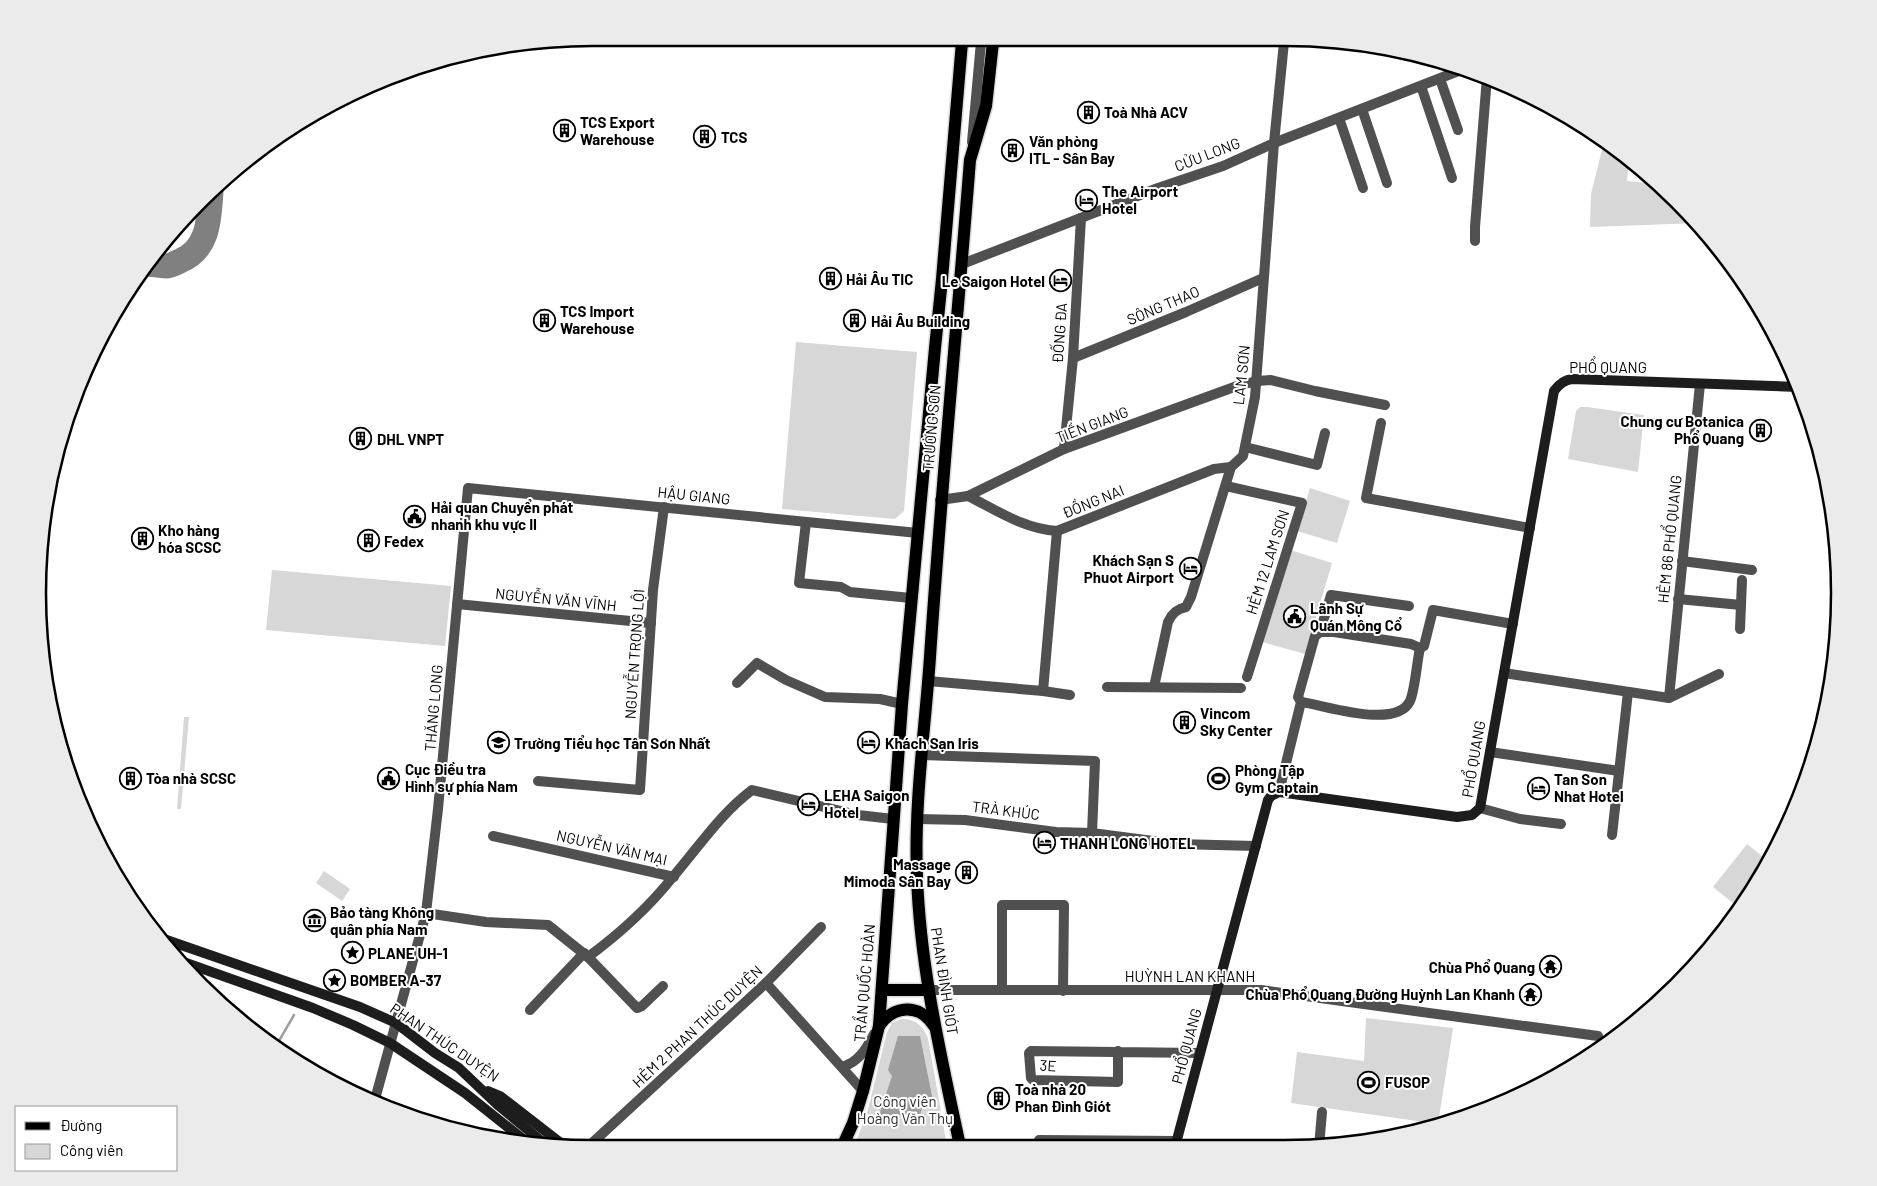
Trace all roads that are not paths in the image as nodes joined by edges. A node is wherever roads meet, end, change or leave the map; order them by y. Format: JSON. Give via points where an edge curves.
{"nodes":[{"id":1,"x":962,"y":46,"type":"edge"},
{"id":2,"x":980,"y":46,"type":"edge"},
{"id":3,"x":993,"y":46,"type":"edge"},
{"id":4,"x":1284,"y":46,"type":"edge"},
{"id":5,"x":1454,"y":73,"type":"edge"},
{"id":6,"x":1440,"y":79,"type":"junction"},
{"id":7,"x":1485,"y":85,"type":"edge"},
{"id":8,"x":1421,"y":86,"type":"junction"},
{"id":9,"x":1362,"y":109,"type":"junction"},
{"id":10,"x":1339,"y":118,"type":"junction"},
{"id":11,"x":1458,"y":130,"type":"dead end"},
{"id":12,"x":1274,"y":144,"type":"junction"},
{"id":13,"x":970,"y":160,"type":"junction"},
{"id":14,"x":1452,"y":178,"type":"dead end"},
{"id":15,"x":1387,"y":183,"type":"dead end"},
{"id":16,"x":1363,"y":188,"type":"dead end"},
{"id":17,"x":1081,"y":218,"type":"junction"},
{"id":18,"x":1475,"y":241,"type":"dead end"},
{"id":19,"x":962,"y":264,"type":"junction"},
{"id":20,"x":1264,"y":278,"type":"junction"},
{"id":21,"x":1073,"y":358,"type":"junction"},
{"id":22,"x":1257,"y":381,"type":"junction"},
{"id":23,"x":1700,"y":384,"type":"junction"},
{"id":24,"x":1790,"y":387,"type":"edge"},
{"id":25,"x":1385,"y":406,"type":"dead end"},
{"id":26,"x":1382,"y":423,"type":"dead end"},
{"id":27,"x":1325,"y":433,"type":"dead end"},
{"id":28,"x":1244,"y":447,"type":"junction"},
{"id":29,"x":1064,"y":449,"type":"junction"},
{"id":30,"x":1231,"y":467,"type":"junction"},
{"id":31,"x":1226,"y":486,"type":"junction"},
{"id":32,"x":468,"y":488,"type":"joint"},
{"id":33,"x":968,"y":496,"type":"junction"},
{"id":34,"x":940,"y":500,"type":"junction"},
{"id":35,"x":664,"y":508,"type":"junction"},
{"id":36,"x":806,"y":522,"type":"junction"},
{"id":37,"x":1530,"y":528,"type":"junction"},
{"id":38,"x":1057,"y":532,"type":"junction"},
{"id":39,"x":918,"y":533,"type":"junction"},
{"id":40,"x":1682,"y":561,"type":"junction"},
{"id":41,"x":1752,"y":570,"type":"dead end"},
{"id":42,"x":1742,"y":580,"type":"dead end"},
{"id":43,"x":911,"y":598,"type":"junction"},
{"id":44,"x":1678,"y":599,"type":"junction"},
{"id":45,"x":457,"y":604,"type":"junction"},
{"id":46,"x":1741,"y":605,"type":"junction"},
{"id":47,"x":1410,"y":606,"type":"dead end"},
{"id":48,"x":651,"y":623,"type":"junction"},
{"id":49,"x":1513,"y":624,"type":"junction"},
{"id":50,"x":1740,"y":629,"type":"dead end"},
{"id":51,"x":1320,"y":632,"type":"junction"},
{"id":52,"x":1420,"y":648,"type":"junction"},
{"id":53,"x":1504,"y":673,"type":"junction"},
{"id":54,"x":1719,"y":674,"type":"dead end"},
{"id":55,"x":1247,"y":677,"type":"dead end"},
{"id":56,"x":928,"y":681,"type":"junction"},
{"id":57,"x":737,"y":683,"type":"dead end"},
{"id":58,"x":1107,"y":687,"type":"dead end"},
{"id":59,"x":1154,"y":687,"type":"junction"},
{"id":60,"x":1241,"y":688,"type":"dead end"},
{"id":61,"x":1043,"y":691,"type":"junction"},
{"id":62,"x":1628,"y":692,"type":"junction"},
{"id":63,"x":1070,"y":695,"type":"dead end"},
{"id":64,"x":1669,"y":698,"type":"junction"},
{"id":65,"x":1300,"y":702,"type":"junction"},
{"id":66,"x":902,"y":704,"type":"junction"},
{"id":67,"x":1490,"y":752,"type":"junction"},
{"id":68,"x":922,"y":755,"type":"junction"},
{"id":69,"x":1619,"y":771,"type":"junction"},
{"id":70,"x":538,"y":781,"type":"dead end"},
{"id":71,"x":1279,"y":792,"type":"junction"},
{"id":72,"x":1480,"y":808,"type":"junction"},
{"id":73,"x":893,"y":819,"type":"junction"},
{"id":74,"x":917,"y":819,"type":"junction"},
{"id":75,"x":1561,"y":824,"type":"dead end"},
{"id":76,"x":1092,"y":833,"type":"junction"},
{"id":77,"x":1612,"y":835,"type":"dead end"},
{"id":78,"x":493,"y":836,"type":"dead end"},
{"id":79,"x":1256,"y":846,"type":"junction"},
{"id":80,"x":674,"y":877,"type":"junction"},
{"id":81,"x":426,"y":913,"type":"junction"},
{"id":82,"x":821,"y":927,"type":"dead end"},
{"id":83,"x":172,"y":942,"type":"edge"},
{"id":84,"x":192,"y":948,"type":"junction"},
{"id":85,"x":586,"y":955,"type":"junction"},
{"id":86,"x":188,"y":960,"type":"edge"},
{"id":87,"x":193,"y":965,"type":"edge"},
{"id":88,"x":766,"y":983,"type":"junction"},
{"id":89,"x":663,"y":986,"type":"dead end"},
{"id":90,"x":882,"y":990,"type":"junction"},
{"id":91,"x":928,"y":990,"type":"junction"},
{"id":92,"x":1002,"y":990,"type":"junction"},
{"id":93,"x":1063,"y":991,"type":"junction"},
{"id":94,"x":1216,"y":991,"type":"junction"},
{"id":95,"x":530,"y":1010,"type":"dead end"},
{"id":96,"x":396,"y":1024,"type":"junction"},
{"id":97,"x":878,"y":1026,"type":"junction"},
{"id":98,"x":935,"y":1029,"type":"junction"},
{"id":99,"x":1598,"y":1036,"type":"dead end"},
{"id":100,"x":390,"y":1043,"type":"junction"},
{"id":101,"x":1118,"y":1052,"type":"junction"},
{"id":102,"x":1200,"y":1053,"type":"junction"},
{"id":103,"x":842,"y":1067,"type":"junction"},
{"id":104,"x":480,"y":1088,"type":"junction"},
{"id":105,"x":863,"y":1091,"type":"junction"},
{"id":106,"x":376,"y":1094,"type":"edge"},
{"id":107,"x":1322,"y":1112,"type":"dead end"},
{"id":108,"x":517,"y":1134,"type":"edge"},
{"id":109,"x":536,"y":1137,"type":"edge"},
{"id":110,"x":555,"y":1139,"type":"edge"},
{"id":111,"x":1320,"y":1139,"type":"edge"},
{"id":112,"x":595,"y":1140,"type":"edge"},
{"id":113,"x":845,"y":1140,"type":"edge"},
{"id":114,"x":959,"y":1140,"type":"edge"},
{"id":115,"x":1177,"y":1140,"type":"edge"}],
"edges":[{"from":1,"to":39,"type":"main road","name":"TRƯỜNG SƠN"},
{"from":2,"to":13,"type":"street"},
{"from":3,"to":13,"type":"main road","name":"TRƯỜNG SƠN","via":[[986,106]]},
{"from":4,"to":12,"type":"street","name":"LAM SƠN"},
{"from":5,"to":6,"type":"street","name":"CỬU LONG"},
{"from":6,"to":8,"type":"street","name":"CỬU LONG"},
{"from":6,"to":11,"type":"street"},
{"from":7,"to":18,"type":"street"},
{"from":8,"to":9,"type":"street","name":"CỬU LONG"},
{"from":8,"to":14,"type":"street"},
{"from":9,"to":10,"type":"street","name":"CỬU LONG"},
{"from":9,"to":15,"type":"street"},
{"from":10,"to":12,"type":"street","name":"CỬU LONG"},
{"from":10,"to":16,"type":"street"},
{"from":12,"to":17,"type":"street","name":"CỬU LONG"},
{"from":12,"to":20,"type":"street","name":"LAM SƠN"},
{"from":13,"to":19,"type":"main road","name":"TRƯỜNG SƠN"},
{"from":17,"to":19,"type":"street","name":"CỬU LONG"},
{"from":17,"to":21,"type":"street","name":"ĐỐNG ĐA"},
{"from":19,"to":34,"type":"main road","name":"TRƯỜNG SƠN"},
{"from":20,"to":21,"type":"street","name":"SÔNG THAO"},
{"from":20,"to":22,"type":"street","name":"LAM SƠN"},
{"from":21,"to":29,"type":"street","name":"ĐỐNG ĐA"},
{"from":22,"to":25,"type":"street","name":"TIỀN GIANG","via":[[1272,380]]},
{"from":22,"to":28,"type":"street","name":"LAM SƠN"},
{"from":22,"to":29,"type":"street","name":"TIỀN GIANG"},
{"from":23,"to":24,"type":"main road","name":"PHỔ QUANG"},
{"from":23,"to":37,"type":"main road","name":"PHỔ QUANG","via":[[1572,379],[1562,382],[1554,391]]},
{"from":23,"to":40,"type":"street","name":"HẺM 86 PHỔ QUANG"},
{"from":26,"to":37,"type":"street","via":[[1366,498]]},
{"from":27,"to":28,"type":"street","via":[[1317,465]]},
{"from":28,"to":30,"type":"street","name":"LAM SƠN","via":[[1243,456]]},
{"from":29,"to":33,"type":"street","name":"TIỀN GIANG"},
{"from":30,"to":31,"type":"street","name":"LAM SƠN"},
{"from":30,"to":38,"type":"street","name":"ĐỒNG NAI","via":[[1214,469]]},
{"from":31,"to":55,"type":"street","name":"HẺM 12 LAM SƠN","via":[[1302,503]]},
{"from":31,"to":59,"type":"street","name":"LAM SƠN","via":[[1191,597],[1186,607],[1179,608],[1168,622]]},
{"from":32,"to":35,"type":"street","name":"HẬU GIANG"},
{"from":32,"to":45,"type":"street","name":"THĂNG LONG"},
{"from":33,"to":34,"type":"street","name":"TIỀN GIANG"},
{"from":33,"to":38,"type":"street","name":"ĐỒNG NAI","via":[[1022,524]]},
{"from":34,"to":56,"type":"main road","name":"TRƯỜNG SƠN"},
{"from":35,"to":36,"type":"street","name":"HẬU GIANG"},
{"from":35,"to":48,"type":"street","name":"NGUYỄN TRỌNG LỘI"},
{"from":36,"to":39,"type":"street","name":"HẬU GIANG"},
{"from":36,"to":43,"type":"street","via":[[799,583]]},
{"from":37,"to":49,"type":"main road","name":"PHỔ QUANG"},
{"from":38,"to":61,"type":"street"},
{"from":39,"to":43,"type":"main road","name":"TRƯỜNG SƠN"},
{"from":40,"to":41,"type":"street"},
{"from":40,"to":44,"type":"street","name":"HẺM 86 PHỔ QUANG"},
{"from":42,"to":46,"type":"street"},
{"from":43,"to":66,"type":"main road","name":"TRƯỜNG SƠN"},
{"from":44,"to":46,"type":"street"},
{"from":44,"to":64,"type":"street","name":"HẺM 86 PHỔ QUANG"},
{"from":45,"to":48,"type":"street","name":"NGUYỄN VĂN VĨNH"},
{"from":45,"to":81,"type":"street","name":"THĂNG LONG"},
{"from":46,"to":50,"type":"street"},
{"from":47,"to":51,"type":"street","via":[[1331,595]]},
{"from":48,"to":70,"type":"street","name":"NGUYỄN TRỌNG LỘI","via":[[640,790]]},
{"from":49,"to":52,"type":"street","via":[[1434,610],[1424,646]]},
{"from":49,"to":53,"type":"main road","name":"PHỔ QUANG"},
{"from":51,"to":52,"type":"street","via":[[1411,644]]},
{"from":51,"to":65,"type":"street","via":[[1315,636],[1298,697]]},
{"from":52,"to":65,"type":"street","via":[[1410,701],[1398,712],[1374,715]]},
{"from":53,"to":62,"type":"street"},
{"from":53,"to":67,"type":"main road","name":"PHỔ QUANG"},
{"from":54,"to":64,"type":"street"},
{"from":56,"to":61,"type":"street"},
{"from":56,"to":68,"type":"main road","name":"TRƯỜNG SƠN"},
{"from":57,"to":66,"type":"street","via":[[757,663],[825,697],[880,699]]},
{"from":58,"to":59,"type":"street"},
{"from":59,"to":60,"type":"street"},
{"from":61,"to":63,"type":"street"},
{"from":62,"to":64,"type":"street"},
{"from":62,"to":69,"type":"street"},
{"from":65,"to":71,"type":"street"},
{"from":66,"to":73,"type":"main road","name":"TRƯỜNG SƠN"},
{"from":67,"to":69,"type":"street"},
{"from":67,"to":72,"type":"main road","name":"PHỔ QUANG"},
{"from":68,"to":74,"type":"main road","name":"TRƯỜNG SƠN"},
{"from":68,"to":76,"type":"street","via":[[1095,760]]},
{"from":69,"to":77,"type":"street"},
{"from":71,"to":72,"type":"main road","name":"PHỔ QUANG","via":[[1457,817],[1472,815]]},
{"from":71,"to":79,"type":"main road","name":"PHỔ QUANG","via":[[1268,800]]},
{"from":72,"to":75,"type":"street","via":[[1520,819]]},
{"from":73,"to":80,"type":"street","name":"NGUYỄN VĂN MẠI","via":[[858,815],[752,790],[707,834]]},
{"from":73,"to":90,"type":"main road","name":"TRẦN QUỐC HOÀN"},
{"from":74,"to":76,"type":"street","name":"TRÀ KHÚC","via":[[965,820],[1056,832]]},
{"from":74,"to":91,"type":"main road","name":"PHAN ĐÌNH GIÓT","via":[[919,908]]},
{"from":76,"to":79,"type":"street","name":"TRÀ KHÚC","via":[[1176,844]]},
{"from":78,"to":80,"type":"street","name":"NGUYỄN VĂN MẠI"},
{"from":79,"to":94,"type":"main road","name":"PHỔ QUANG"},
{"from":80,"to":85,"type":"street","via":[[624,928]]},
{"from":81,"to":85,"type":"street","via":[[486,922],[548,925]]},
{"from":81,"to":96,"type":"street","name":"THĂNG LONG"},
{"from":82,"to":88,"type":"street","name":"HẺM 2 PHAN THÚC DUYỆN"},
{"from":83,"to":84,"type":"main road","name":"PHAN THÚC DUYỆN"},
{"from":84,"to":86,"type":"main road"},
{"from":84,"to":96,"type":"main road","name":"PHAN THÚC DUYỆN","via":[[360,1007]]},
{"from":85,"to":89,"type":"street","via":[[637,1008]]},
{"from":85,"to":95,"type":"street"},
{"from":87,"to":100,"type":"main road","name":"PHAN THÚC DUYỆN","via":[[312,1008]]},
{"from":88,"to":103,"type":"street"},
{"from":88,"to":112,"type":"street","name":"HẺM 2 PHAN THÚC DUYỆN"},
{"from":90,"to":91,"type":"main road"},
{"from":90,"to":97,"type":"main road","name":"TRẦN QUỐC HOÀN"},
{"from":91,"to":92,"type":"street","name":"HUỲNH LAN KHANH"},
{"from":91,"to":98,"type":"main road","name":"PHAN ĐÌNH GIÓT"},
{"from":92,"to":93,"type":"street","name":"HUỲNH LAN KHANH"},
{"from":92,"to":93,"type":"street","via":[[1002,905],[1064,905]]},
{"from":93,"to":94,"type":"street","name":"HUỲNH LAN KHANH"},
{"from":94,"to":99,"type":"street","name":"HUỲNH LAN KHANH","via":[[1261,990]]},
{"from":94,"to":102,"type":"main road","name":"PHỔ QUANG"},
{"from":96,"to":100,"type":"street","name":"THĂNG LONG"},
{"from":96,"to":104,"type":"main road","name":"PHAN THÚC DUYỆN","via":[[459,1068]]},
{"from":97,"to":98,"type":"main road","via":[[895,1011],[908,1009],[923,1014]]},
{"from":97,"to":103,"type":"street","via":[[861,1056]]},
{"from":97,"to":105,"type":"main road","name":"TRẦN QUỐC HOÀN"},
{"from":98,"to":114,"type":"main road","name":"PHAN ĐÌNH GIÓT"},
{"from":100,"to":106,"type":"street","name":"THĂNG LONG"},
{"from":100,"to":108,"type":"main road","name":"PHAN THÚC DUYỆN","via":[[465,1093]]},
{"from":101,"to":101,"type":"street","name":"3E","via":[[1031,1050],[1031,1078],[1118,1082]]},
{"from":101,"to":102,"type":"street","name":"3E"},
{"from":102,"to":115,"type":"main road","name":"PHỔ QUANG"},
{"from":103,"to":105,"type":"street"},
{"from":104,"to":109,"type":"main road"},
{"from":104,"to":110,"type":"main road","name":"PHAN THÚC DUYỆN","via":[[500,1096]]},
{"from":105,"to":113,"type":"main road","name":"TRẦN QUỐC HOÀN"},
{"from":107,"to":111,"type":"street"}]}
